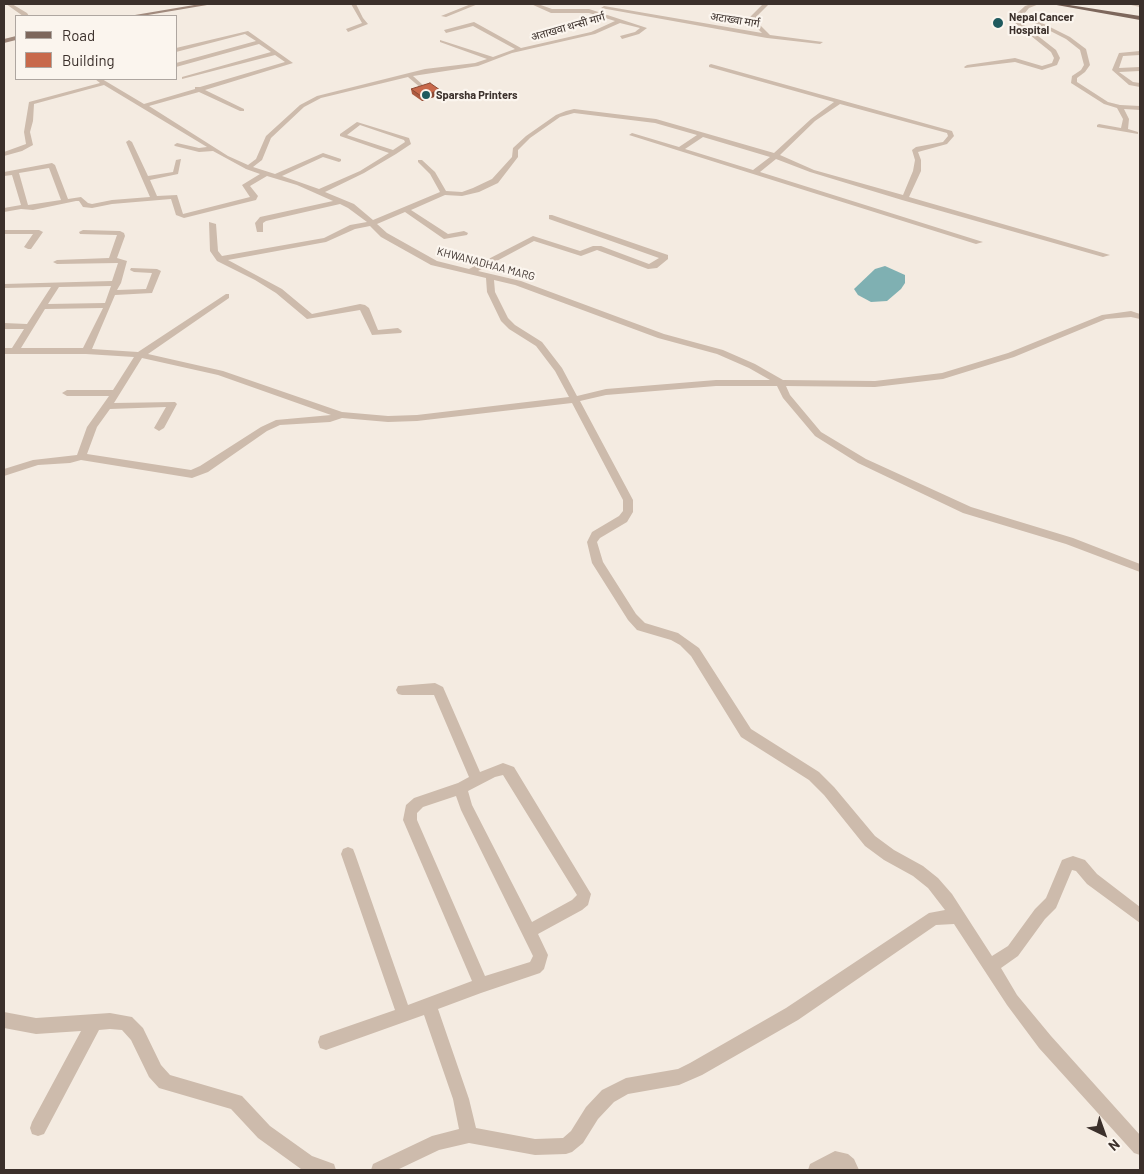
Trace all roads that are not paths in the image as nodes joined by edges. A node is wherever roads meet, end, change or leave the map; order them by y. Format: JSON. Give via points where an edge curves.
{"nodes":[{"id":1,"x":9,"y":4,"type":"edge"},
{"id":2,"x":210,"y":4,"type":"edge"},
{"id":3,"x":354,"y":4,"type":"edge"},
{"id":4,"x":476,"y":4,"type":"edge"},
{"id":5,"x":534,"y":4,"type":"edge"},
{"id":6,"x":590,"y":4,"type":"edge"},
{"id":7,"x":766,"y":4,"type":"edge"},
{"id":8,"x":1036,"y":4,"type":"edge"},
{"id":9,"x":1054,"y":4,"type":"edge"},
{"id":10,"x":1134,"y":4,"type":"edge"},
{"id":11,"x":1140,"y":5,"type":"edge"},
{"id":12,"x":604,"y":8,"type":"junction"},
{"id":13,"x":596,"y":13,"type":"junction"},
{"id":14,"x":1021,"y":14,"type":"junction"},
{"id":15,"x":25,"y":15,"type":"edge"},
{"id":16,"x":138,"y":15,"type":"edge"},
{"id":17,"x":444,"y":16,"type":"dead end"},
{"id":18,"x":1140,"y":18,"type":"edge"},
{"id":19,"x":620,"y":20,"type":"junction"},
{"id":20,"x":348,"y":30,"type":"dead end"},
{"id":21,"x":446,"y":31,"type":"dead end"},
{"id":22,"x":767,"y":36,"type":"junction"},
{"id":23,"x":622,"y":37,"type":"dead end"},
{"id":24,"x":442,"y":41,"type":"dead end"},
{"id":25,"x":260,"y":42,"type":"junction"},
{"id":26,"x":820,"y":42,"type":"dead end"},
{"id":27,"x":178,"y":49,"type":"edge"},
{"id":28,"x":521,"y":50,"type":"junction"},
{"id":29,"x":276,"y":53,"type":"junction"},
{"id":30,"x":1140,"y":53,"type":"edge"},
{"id":31,"x":491,"y":58,"type":"junction"},
{"id":32,"x":178,"y":64,"type":"edge"},
{"id":33,"x":711,"y":66,"type":"dead end"},
{"id":34,"x":967,"y":67,"type":"dead end"},
{"id":35,"x":1140,"y":68,"type":"edge"},
{"id":36,"x":1115,"y":70,"type":"junction"},
{"id":37,"x":178,"y":73,"type":"edge"},
{"id":38,"x":409,"y":75,"type":"junction"},
{"id":39,"x":184,"y":78,"type":"junction"},
{"id":40,"x":101,"y":81,"type":"edge"},
{"id":41,"x":1140,"y":85,"type":"edge"},
{"id":42,"x":421,"y":86,"type":"edge"},
{"id":43,"x":200,"y":90,"type":"junction"},
{"id":44,"x":838,"y":102,"type":"junction"},
{"id":45,"x":143,"y":106,"type":"junction"},
{"id":46,"x":1120,"y":107,"type":"junction"},
{"id":47,"x":1140,"y":108,"type":"edge"},
{"id":48,"x":242,"y":110,"type":"dead end"},
{"id":49,"x":1099,"y":126,"type":"dead end"},
{"id":50,"x":1124,"y":131,"type":"junction"},
{"id":51,"x":1136,"y":133,"type":"dead end"},
{"id":52,"x":632,"y":135,"type":"dead end"},
{"id":53,"x":703,"y":135,"type":"junction"},
{"id":54,"x":129,"y":142,"type":"dead end"},
{"id":55,"x":177,"y":145,"type":"dead end"},
{"id":56,"x":214,"y":149,"type":"junction"},
{"id":57,"x":680,"y":149,"type":"junction"},
{"id":58,"x":394,"y":153,"type":"junction"},
{"id":59,"x":4,"y":154,"type":"edge"},
{"id":60,"x":775,"y":156,"type":"junction"},
{"id":61,"x":25,"y":159,"type":"junction"},
{"id":62,"x":179,"y":160,"type":"dead end"},
{"id":63,"x":338,"y":160,"type":"dead end"},
{"id":64,"x":420,"y":161,"type":"dead end"},
{"id":65,"x":248,"y":168,"type":"junction"},
{"id":66,"x":15,"y":172,"type":"junction"},
{"id":67,"x":4,"y":174,"type":"edge"},
{"id":68,"x":271,"y":174,"type":"junction"},
{"id":69,"x":754,"y":174,"type":"junction"},
{"id":70,"x":146,"y":179,"type":"junction"},
{"id":71,"x":804,"y":179,"type":"junction"},
{"id":72,"x":318,"y":192,"type":"junction"},
{"id":73,"x":444,"y":192,"type":"junction"},
{"id":74,"x":850,"y":193,"type":"junction"},
{"id":75,"x":155,"y":198,"type":"junction"},
{"id":76,"x":904,"y":198,"type":"junction"},
{"id":77,"x":65,"y":201,"type":"junction"},
{"id":78,"x":341,"y":202,"type":"junction"},
{"id":79,"x":25,"y":207,"type":"junction"},
{"id":80,"x":406,"y":209,"type":"junction"},
{"id":81,"x":4,"y":210,"type":"edge"},
{"id":82,"x":552,"y":218,"type":"dead end"},
{"id":83,"x":938,"y":218,"type":"junction"},
{"id":84,"x":372,"y":223,"type":"junction"},
{"id":85,"x":212,"y":224,"type":"dead end"},
{"id":86,"x":260,"y":230,"type":"dead end"},
{"id":87,"x":4,"y":232,"type":"edge"},
{"id":88,"x":82,"y":232,"type":"dead end"},
{"id":89,"x":464,"y":233,"type":"dead end"},
{"id":90,"x":979,"y":242,"type":"dead end"},
{"id":91,"x":28,"y":247,"type":"dead end"},
{"id":92,"x":1106,"y":255,"type":"dead end"},
{"id":93,"x":220,"y":259,"type":"junction"},
{"id":94,"x":112,"y":260,"type":"junction"},
{"id":95,"x":58,"y":262,"type":"dead end"},
{"id":96,"x":134,"y":270,"type":"dead end"},
{"id":97,"x":470,"y":272,"type":"junction"},
{"id":98,"x":490,"y":276,"type":"junction"},
{"id":99,"x":116,"y":283,"type":"junction"},
{"id":100,"x":56,"y":285,"type":"junction"},
{"id":101,"x":4,"y":286,"type":"edge"},
{"id":102,"x":112,"y":293,"type":"junction"},
{"id":103,"x":226,"y":296,"type":"dead end"},
{"id":104,"x":108,"y":305,"type":"junction"},
{"id":105,"x":44,"y":307,"type":"junction"},
{"id":106,"x":1140,"y":316,"type":"edge"},
{"id":107,"x":4,"y":326,"type":"edge"},
{"id":108,"x":29,"y":327,"type":"junction"},
{"id":109,"x":398,"y":331,"type":"dead end"},
{"id":110,"x":4,"y":351,"type":"edge"},
{"id":111,"x":86,"y":351,"type":"junction"},
{"id":112,"x":14,"y":352,"type":"junction"},
{"id":113,"x":140,"y":355,"type":"junction"},
{"id":114,"x":779,"y":382,"type":"junction"},
{"id":115,"x":116,"y":392,"type":"junction"},
{"id":116,"x":67,"y":393,"type":"dead end"},
{"id":117,"x":576,"y":399,"type":"junction"},
{"id":118,"x":107,"y":406,"type":"junction"},
{"id":119,"x":342,"y":415,"type":"junction"},
{"id":120,"x":159,"y":428,"type":"dead end"},
{"id":121,"x":81,"y":457,"type":"junction"},
{"id":122,"x":4,"y":473,"type":"edge"},
{"id":123,"x":1140,"y":568,"type":"edge"},
{"id":124,"x":402,"y":690,"type":"dead end"},
{"id":125,"x":477,"y":780,"type":"junction"},
{"id":126,"x":461,"y":788,"type":"junction"},
{"id":127,"x":348,"y":854,"type":"dead end"},
{"id":128,"x":958,"y":916,"type":"junction"},
{"id":129,"x":1140,"y":916,"type":"edge"},
{"id":130,"x":530,"y":931,"type":"junction"},
{"id":131,"x":990,"y":966,"type":"junction"},
{"id":132,"x":481,"y":985,"type":"junction"},
{"id":133,"x":429,"y":1006,"type":"junction"},
{"id":134,"x":404,"y":1015,"type":"junction"},
{"id":135,"x":4,"y":1020,"type":"edge"},
{"id":136,"x":94,"y":1023,"type":"junction"},
{"id":137,"x":326,"y":1042,"type":"dead end"},
{"id":138,"x":38,"y":1128,"type":"dead end"},
{"id":139,"x":469,"y":1135,"type":"junction"},
{"id":140,"x":1140,"y":1147,"type":"edge"},
{"id":141,"x":328,"y":1170,"type":"edge"},
{"id":142,"x":378,"y":1170,"type":"edge"},
{"id":143,"x":816,"y":1170,"type":"edge"},
{"id":144,"x":851,"y":1170,"type":"edge"}],
"edges":[{"from":1,"to":15,"type":"street"},
{"from":2,"to":16,"type":"street"},
{"from":3,"to":20,"type":"street","via":[[365,24]]},
{"from":4,"to":17,"type":"street"},
{"from":5,"to":13,"type":"street","name":"अताखवा थन्सी मार्ग","via":[[551,11]]},
{"from":6,"to":12,"type":"street","name":"अटाख्वा मार्ग"},
{"from":7,"to":22,"type":"street","via":[[753,21]]},
{"from":8,"to":14,"type":"street"},
{"from":9,"to":18,"type":"main road"},
{"from":10,"to":11,"type":"street"},
{"from":12,"to":13,"type":"street"},
{"from":12,"to":22,"type":"street","name":"अटाख्वा मार्ग"},
{"from":13,"to":19,"type":"street","name":"अताखवा थन्सी मार्ग"},
{"from":14,"to":34,"type":"street","via":[[1015,18],[1017,22],[1054,51],[1057,58],[1054,64],[1042,68],[1016,60]]},
{"from":14,"to":46,"type":"street","via":[[1083,49],[1087,65],[1074,77],[1074,83],[1101,101]]},
{"from":19,"to":23,"type":"street","via":[[644,28]]},
{"from":19,"to":28,"type":"street","name":"अताखवा थन्सी मार्ग","via":[[593,33]]},
{"from":21,"to":28,"type":"street","via":[[474,24]]},
{"from":22,"to":26,"type":"street","name":"अटाख्वा मार्ग"},
{"from":24,"to":31,"type":"street"},
{"from":25,"to":27,"type":"street","via":[[246,32]]},
{"from":25,"to":29,"type":"street"},
{"from":25,"to":32,"type":"street"},
{"from":28,"to":31,"type":"street","name":"अताखवा थन्सी मार्ग"},
{"from":29,"to":39,"type":"street"},
{"from":29,"to":43,"type":"street","via":[[290,63]]},
{"from":30,"to":36,"type":"street","via":[[1121,54]]},
{"from":31,"to":38,"type":"street","name":"अताखवा थन्सी मार्ग","via":[[476,65],[438,68]]},
{"from":33,"to":44,"type":"street"},
{"from":35,"to":36,"type":"street"},
{"from":36,"to":41,"type":"street","via":[[1131,84]]},
{"from":37,"to":39,"type":"street"},
{"from":38,"to":42,"type":"street"},
{"from":38,"to":65,"type":"street","name":"अताखवा थन्सी मार्ग","via":[[310,101],[268,137],[259,160]]},
{"from":39,"to":43,"type":"street"},
{"from":40,"to":45,"type":"street","name":"KHWANADHAA MARG"},
{"from":40,"to":61,"type":"street","via":[[31,103],[27,132],[30,145]]},
{"from":43,"to":45,"type":"street"},
{"from":43,"to":48,"type":"street"},
{"from":44,"to":60,"type":"street","via":[[813,120]]},
{"from":44,"to":76,"type":"street","via":[[950,132],[945,143],[914,151],[918,160],[917,171]]},
{"from":45,"to":56,"type":"street","name":"KHWANADHAA MARG"},
{"from":46,"to":47,"type":"street"},
{"from":46,"to":50,"type":"street","via":[[1126,119]]},
{"from":49,"to":50,"type":"street"},
{"from":50,"to":51,"type":"street"},
{"from":52,"to":57,"type":"street"},
{"from":53,"to":57,"type":"street"},
{"from":53,"to":60,"type":"street"},
{"from":53,"to":73,"type":"street","via":[[656,121],[568,112],[541,128],[516,149],[515,157],[495,181],[462,194]]},
{"from":54,"to":70,"type":"street"},
{"from":55,"to":56,"type":"street","via":[[199,150]]},
{"from":56,"to":65,"type":"street","name":"KHWANADHAA MARG"},
{"from":57,"to":69,"type":"street"},
{"from":58,"to":58,"type":"street","via":[[409,141],[363,123],[342,134]]},
{"from":58,"to":72,"type":"street"},
{"from":59,"to":61,"type":"street"},
{"from":60,"to":69,"type":"street"},
{"from":60,"to":71,"type":"street"},
{"from":61,"to":66,"type":"street"},
{"from":61,"to":77,"type":"street","via":[[52,165]]},
{"from":62,"to":70,"type":"street","via":[[176,172]]},
{"from":63,"to":68,"type":"street","via":[[323,155]]},
{"from":64,"to":73,"type":"street","via":[[433,173]]},
{"from":65,"to":68,"type":"street","name":"KHWANADHAA MARG"},
{"from":66,"to":67,"type":"street"},
{"from":66,"to":79,"type":"street"},
{"from":68,"to":72,"type":"street","name":"KHWANADHAA MARG"},
{"from":68,"to":75,"type":"street","via":[[246,186],[253,198],[184,216],[180,215],[174,196]]},
{"from":69,"to":71,"type":"street"},
{"from":70,"to":75,"type":"street"},
{"from":71,"to":74,"type":"street"},
{"from":71,"to":74,"type":"street"},
{"from":72,"to":78,"type":"street","name":"KHWANADHAA MARG"},
{"from":73,"to":80,"type":"street"},
{"from":74,"to":76,"type":"street"},
{"from":74,"to":83,"type":"street"},
{"from":75,"to":77,"type":"street","via":[[92,206],[80,199]]},
{"from":76,"to":83,"type":"street"},
{"from":77,"to":79,"type":"street"},
{"from":78,"to":84,"type":"street","name":"KHWANADHAA MARG"},
{"from":78,"to":86,"type":"street","via":[[262,219]]},
{"from":79,"to":81,"type":"street"},
{"from":80,"to":84,"type":"street"},
{"from":80,"to":89,"type":"street","via":[[447,237]]},
{"from":82,"to":97,"type":"street","via":[[664,257],[648,267],[598,248],[582,254],[533,238]]},
{"from":83,"to":90,"type":"street"},
{"from":83,"to":92,"type":"street"},
{"from":84,"to":93,"type":"street","via":[[353,227],[326,240]]},
{"from":84,"to":97,"type":"street","name":"KHWANADHAA MARG","via":[[384,235],[434,263]]},
{"from":85,"to":93,"type":"street","via":[[214,251]]},
{"from":87,"to":91,"type":"street","via":[[39,232]]},
{"from":88,"to":94,"type":"street","via":[[120,233]]},
{"from":93,"to":109,"type":"street","via":[[279,291],[310,317],[360,307],[365,308],[375,333]]},
{"from":94,"to":95,"type":"street"},
{"from":94,"to":99,"type":"street","via":[[123,261]]},
{"from":96,"to":102,"type":"street","via":[[157,271],[149,291]]},
{"from":97,"to":98,"type":"street","name":"KHWANADHAA MARG"},
{"from":98,"to":114,"type":"street","name":"KHWANADHAA MARG","via":[[518,283],[661,336],[720,352]]},
{"from":98,"to":117,"type":"street","via":[[491,292],[504,319],[539,344]]},
{"from":99,"to":100,"type":"street"},
{"from":99,"to":102,"type":"street"},
{"from":100,"to":101,"type":"street"},
{"from":100,"to":105,"type":"street"},
{"from":102,"to":104,"type":"street"},
{"from":103,"to":113,"type":"street"},
{"from":104,"to":105,"type":"street"},
{"from":104,"to":111,"type":"street"},
{"from":105,"to":108,"type":"street"},
{"from":106,"to":114,"type":"street","via":[[1105,317],[1010,356],[943,376],[875,384]]},
{"from":107,"to":108,"type":"street"},
{"from":108,"to":112,"type":"street"},
{"from":110,"to":112,"type":"street"},
{"from":111,"to":112,"type":"street"},
{"from":111,"to":113,"type":"street"},
{"from":113,"to":115,"type":"street"},
{"from":113,"to":119,"type":"street","via":[[220,373]]},
{"from":114,"to":117,"type":"street","via":[[716,383],[606,392]]},
{"from":114,"to":123,"type":"street","via":[[786,396],[818,434],[862,461],[967,510],[1069,541]]},
{"from":115,"to":116,"type":"street"},
{"from":115,"to":118,"type":"street"},
{"from":117,"to":119,"type":"street","via":[[417,418]]},
{"from":117,"to":128,"type":"street","via":[[628,500],[628,512],[596,535],[592,542],[598,564],[632,617],[641,627],[674,636],[695,652],[746,733],[814,776],[870,841],[934,883]]},
{"from":118,"to":120,"type":"street","via":[[172,404]]},
{"from":118,"to":121,"type":"street","via":[[92,427]]},
{"from":119,"to":121,"type":"street","via":[[312,422],[279,422],[192,474]]},
{"from":121,"to":122,"type":"street","via":[[38,462]]},
{"from":124,"to":125,"type":"street","via":[[435,688],[439,691]]},
{"from":125,"to":126,"type":"street"},
{"from":125,"to":130,"type":"street","via":[[492,772],[509,771],[584,894],[583,900]]},
{"from":126,"to":130,"type":"street","via":[[466,806]]},
{"from":126,"to":132,"type":"street","via":[[419,802],[411,810],[410,820]]},
{"from":127,"to":134,"type":"street"},
{"from":128,"to":131,"type":"street"},
{"from":128,"to":139,"type":"street","via":[[934,918],[792,1014],[696,1069],[679,1077],[626,1086],[608,1096],[577,1137],[566,1146],[535,1147]]},
{"from":129,"to":131,"type":"street","via":[[1092,879],[1087,870],[1073,863],[1067,864],[1051,903],[1013,950]]},
{"from":130,"to":132,"type":"street","via":[[542,955],[539,964]]},
{"from":131,"to":140,"type":"street","via":[[1045,1042]]},
{"from":132,"to":133,"type":"street"},
{"from":133,"to":134,"type":"street"},
{"from":133,"to":139,"type":"street","via":[[461,1099]]},
{"from":134,"to":137,"type":"street"},
{"from":135,"to":136,"type":"street","via":[[36,1026]]},
{"from":136,"to":138,"type":"street"},
{"from":136,"to":141,"type":"street","via":[[126,1024],[137,1034],[155,1071],[165,1082],[236,1102],[264,1132],[307,1163]]},
{"from":139,"to":142,"type":"street","via":[[438,1142]]},
{"from":143,"to":144,"type":"street","via":[[835,1160],[842,1160]]}]}
